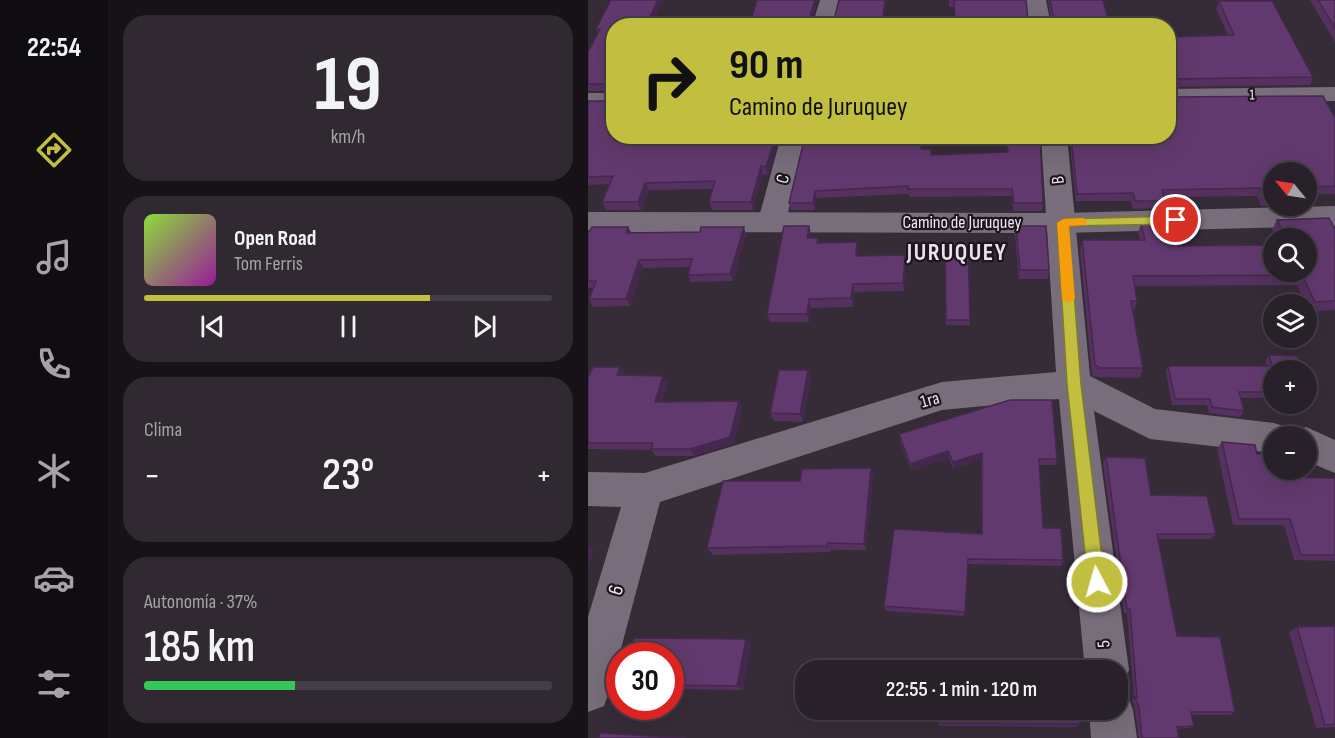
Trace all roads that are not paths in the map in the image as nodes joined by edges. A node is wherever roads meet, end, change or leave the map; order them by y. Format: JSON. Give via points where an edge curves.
{"nodes":[{"id":1,"x":830,"y":0,"type":"edge"},
{"id":2,"x":1036,"y":0,"type":"edge"},
{"id":3,"x":825,"y":18,"type":"edge"},
{"id":4,"x":1039,"y":18,"type":"edge"},
{"id":5,"x":1335,"y":94,"type":"edge"},
{"id":6,"x":1176,"y":96,"type":"edge"},
{"id":7,"x":588,"y":100,"type":"edge"},
{"id":8,"x":606,"y":100,"type":"edge"},
{"id":9,"x":792,"y":144,"type":"edge"},
{"id":10,"x":1055,"y":144,"type":"edge"},
{"id":11,"x":1335,"y":216,"type":"edge"},
{"id":12,"x":772,"y":221,"type":"junction"},
{"id":13,"x":588,"y":222,"type":"edge"},
{"id":14,"x":1063,"y":223,"type":"junction"},
{"id":15,"x":1074,"y":384,"type":"junction"},
{"id":16,"x":1263,"y":437,"type":"edge"},
{"id":17,"x":1317,"y":448,"type":"edge"},
{"id":18,"x":1335,"y":457,"type":"edge"},
{"id":19,"x":588,"y":489,"type":"edge"},
{"id":20,"x":645,"y":490,"type":"junction"},
{"id":21,"x":1106,"y":660,"type":"edge"},
{"id":22,"x":588,"y":690,"type":"edge"},
{"id":23,"x":1112,"y":720,"type":"edge"},
{"id":24,"x":1114,"y":738,"type":"edge"}],
"edges":[{"from":1,"to":3,"type":"street"},
{"from":2,"to":4,"type":"street"},
{"from":5,"to":6,"type":"street","name":"1"},
{"from":7,"to":8,"type":"street"},
{"from":9,"to":12,"type":"street","name":"C"},
{"from":10,"to":14,"type":"street","name":"B"},
{"from":11,"to":14,"type":"street","name":"Camino de Juruquey"},
{"from":12,"to":13,"type":"street","name":"Camino de Juruquey"},
{"from":12,"to":14,"type":"street","name":"Camino de Juruquey"},
{"from":14,"to":15,"type":"street","name":"5"},
{"from":15,"to":16,"type":"street","via":[[1150,424]]},
{"from":15,"to":20,"type":"street","name":"1ra","via":[[942,396]]},
{"from":15,"to":21,"type":"street","name":"5"},
{"from":17,"to":18,"type":"street"},
{"from":19,"to":20,"type":"street","name":"1ra"},
{"from":20,"to":22,"type":"street","name":"6"},
{"from":23,"to":24,"type":"street"}]}
